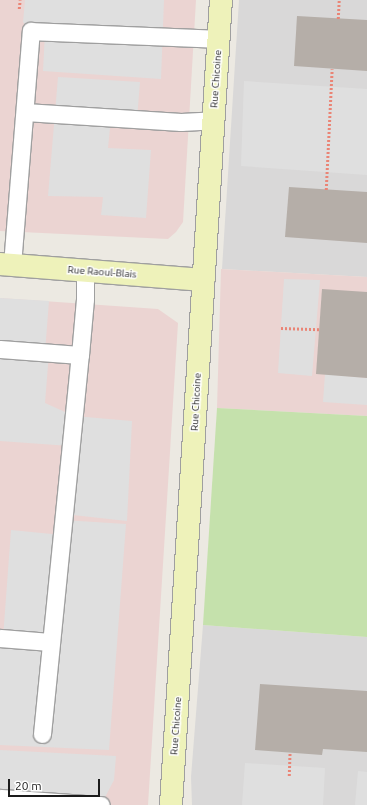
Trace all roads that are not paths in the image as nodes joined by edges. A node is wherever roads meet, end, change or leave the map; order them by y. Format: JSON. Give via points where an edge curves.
{"nodes":[{"id":1,"x":221,"y":0,"type":"edge"},
{"id":2,"x":219,"y":39,"type":"junction"},
{"id":3,"x":25,"y":112,"type":"junction"},
{"id":4,"x":214,"y":120,"type":"junction"},
{"id":5,"x":6,"y":264,"type":"edge"},
{"id":6,"x":85,"y":271,"type":"junction"},
{"id":7,"x":203,"y":280,"type":"junction"},
{"id":8,"x":0,"y":349,"type":"edge"},
{"id":9,"x":80,"y":355,"type":"junction"},
{"id":10,"x":0,"y":638,"type":"edge"},
{"id":11,"x":51,"y":642,"type":"junction"},
{"id":12,"x":42,"y":734,"type":"dead end"},
{"id":13,"x":0,"y":798,"type":"edge"},
{"id":14,"x":102,"y":805,"type":"edge"},
{"id":15,"x":171,"y":805,"type":"edge"}],
"edges":[{"from":1,"to":2,"type":"street","name":"Rue Chicoine"},
{"from":2,"to":3,"type":"lane","via":[[31,31]]},
{"from":2,"to":4,"type":"street","name":"Rue Chicoine"},
{"from":3,"to":4,"type":"lane","via":[[181,122]]},
{"from":3,"to":5,"type":"lane"},
{"from":4,"to":7,"type":"street","name":"Rue Chicoine"},
{"from":5,"to":6,"type":"street","name":"Rue Raoul-Blais"},
{"from":6,"to":7,"type":"street","name":"Rue Raoul-Blais"},
{"from":6,"to":9,"type":"lane","via":[[86,299]]},
{"from":7,"to":15,"type":"street","name":"Rue Chicoine"},
{"from":8,"to":9,"type":"lane"},
{"from":9,"to":11,"type":"lane"},
{"from":10,"to":11,"type":"lane"},
{"from":11,"to":12,"type":"lane"},
{"from":13,"to":14,"type":"lane"}]}
